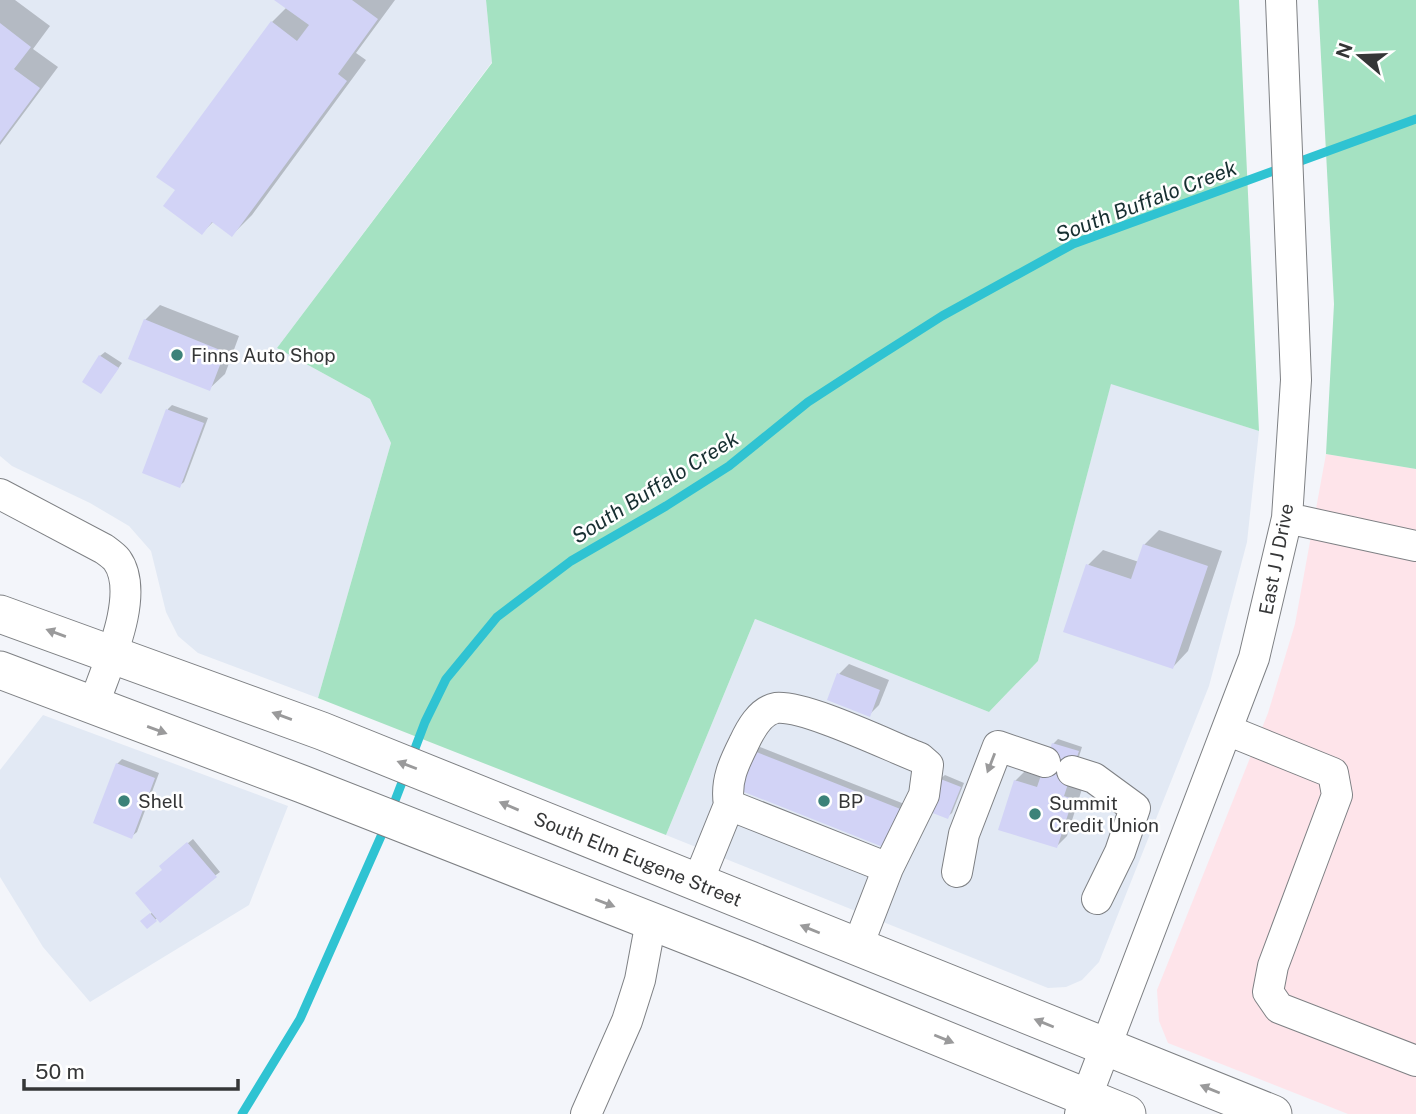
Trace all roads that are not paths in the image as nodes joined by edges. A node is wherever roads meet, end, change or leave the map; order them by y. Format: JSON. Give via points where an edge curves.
{"nodes":[{"id":1,"x":1281,"y":0,"type":"edge"},
{"id":2,"x":0,"y":494,"type":"edge"},
{"id":3,"x":1287,"y":518,"type":"junction"},
{"id":4,"x":1416,"y":546,"type":"edge"},
{"id":5,"x":0,"y":614,"type":"edge"},
{"id":6,"x":111,"y":653,"type":"junction"},
{"id":7,"x":0,"y":670,"type":"edge"},
{"id":8,"x":93,"y":706,"type":"junction"},
{"id":9,"x":1227,"y":730,"type":"junction"},
{"id":10,"x":729,"y":805,"type":"junction"},
{"id":11,"x":888,"y":867,"type":"junction"},
{"id":12,"x":957,"y":872,"type":"dead end"},
{"id":13,"x":697,"y":884,"type":"junction"},
{"id":14,"x":1097,"y":899,"type":"dead end"},
{"id":15,"x":651,"y":920,"type":"junction"},
{"id":16,"x":857,"y":948,"type":"junction"},
{"id":17,"x":1107,"y":1048,"type":"junction"},
{"id":18,"x":1416,"y":1061,"type":"edge"},
{"id":19,"x":1084,"y":1106,"type":"edge"},
{"id":20,"x":586,"y":1114,"type":"edge"},
{"id":21,"x":1127,"y":1114,"type":"edge"},
{"id":22,"x":1273,"y":1114,"type":"edge"}],
"edges":[{"from":1,"to":3,"type":"street","name":"East J J Drive","via":[[1296,380]]},
{"from":2,"to":6,"type":"street","via":[[117,560],[126,595]]},
{"from":3,"to":4,"type":"street"},
{"from":3,"to":9,"type":"street","name":"East J J Drive","via":[[1254,658]]},
{"from":6,"to":5,"type":"main road","name":"South Elm Eugene Street","one_way":true},
{"from":6,"to":8,"type":"street"},
{"from":13,"to":6,"type":"main road","name":"South Elm Eugene Street","one_way":true,"via":[[322,731]]},
{"from":7,"to":8,"type":"main road"},
{"from":8,"to":15,"type":"main road","one_way":true},
{"from":9,"to":17,"type":"street","name":"East J J Drive"},
{"from":9,"to":18,"type":"street","via":[[1333,773],[1337,795],[1273,966],[1268,992],[1279,1008]]},
{"from":10,"to":11,"type":"street"},
{"from":10,"to":11,"type":"street","via":[[730,771],[750,729],[775,708],[798,709],[928,765],[923,795]]},
{"from":10,"to":13,"type":"street"},
{"from":11,"to":16,"type":"street"},
{"from":14,"to":12,"type":"street","one_way":true,"via":[[1135,808],[1094,778],[998,746],[964,834]]},
{"from":16,"to":13,"type":"main road","name":"South Elm Eugene Street","one_way":true},
{"from":15,"to":19,"type":"main road","one_way":true},
{"from":15,"to":20,"type":"street","via":[[627,1021]]},
{"from":17,"to":16,"type":"main road","name":"South Elm Eugene Street","one_way":true},
{"from":17,"to":19,"type":"street","name":"East J J Drive"},
{"from":22,"to":17,"type":"main road","name":"South Elm Eugene Street","one_way":true},
{"from":19,"to":21,"type":"main road"}]}
